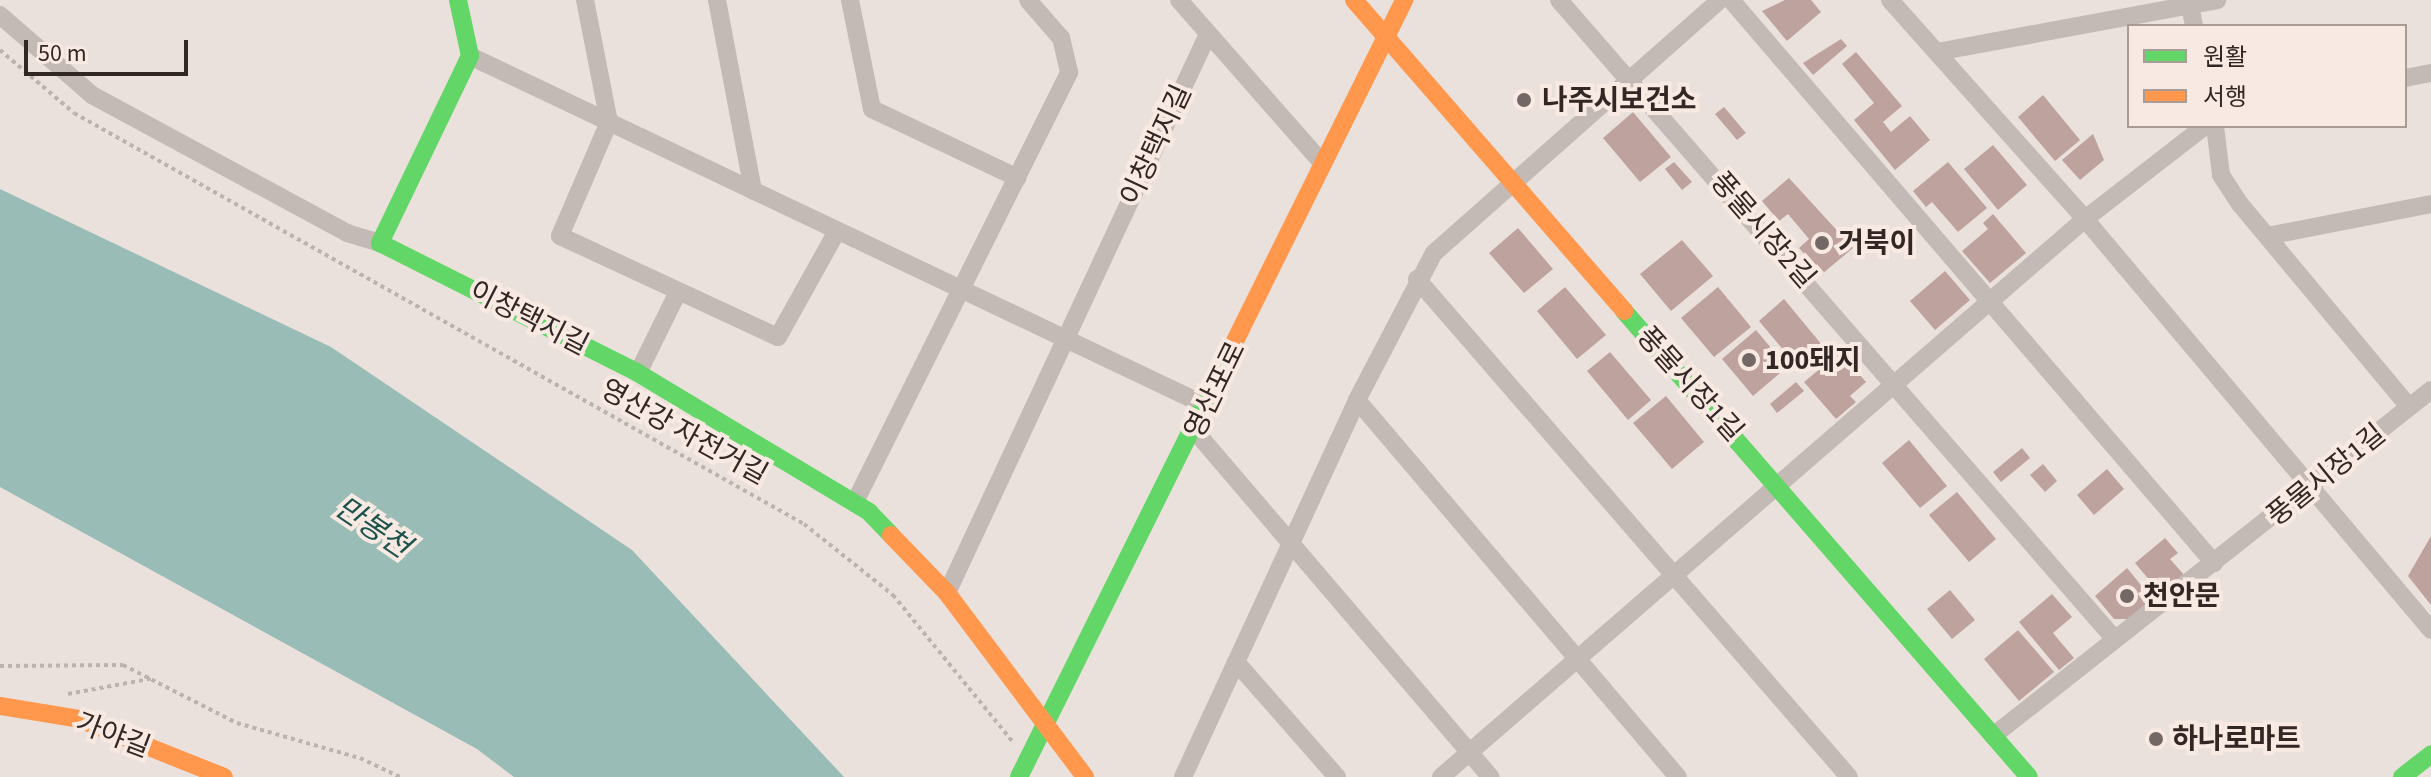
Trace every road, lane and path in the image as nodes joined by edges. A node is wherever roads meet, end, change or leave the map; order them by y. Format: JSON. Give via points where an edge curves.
{"nodes":[{"id":1,"x":458,"y":0,"type":"edge"},
{"id":2,"x":585,"y":0,"type":"edge"},
{"id":3,"x":717,"y":0,"type":"edge"},
{"id":4,"x":850,"y":0,"type":"edge"},
{"id":5,"x":1028,"y":0,"type":"edge"},
{"id":6,"x":1179,"y":0,"type":"edge"},
{"id":7,"x":1354,"y":0,"type":"edge"},
{"id":8,"x":1404,"y":0,"type":"edge"},
{"id":9,"x":1559,"y":0,"type":"edge"},
{"id":10,"x":1720,"y":0,"type":"edge"},
{"id":11,"x":1731,"y":0,"type":"edge"},
{"id":12,"x":1890,"y":0,"type":"edge"},
{"id":13,"x":2217,"y":0,"type":"edge"},
{"id":14,"x":2189,"y":3,"type":"edge"},
{"id":15,"x":0,"y":15,"type":"edge"},
{"id":16,"x":2194,"y":24,"type":"edge"},
{"id":17,"x":1208,"y":34,"type":"junction"},
{"id":18,"x":1384,"y":35,"type":"junction"},
{"id":19,"x":0,"y":50,"type":"edge"},
{"id":20,"x":1937,"y":52,"type":"junction"},
{"id":21,"x":470,"y":56,"type":"junction"},
{"id":22,"x":2431,"y":73,"type":"edge"},
{"id":23,"x":1628,"y":78,"type":"junction"},
{"id":24,"x":2407,"y":78,"type":"edge"},
{"id":25,"x":609,"y":122,"type":"junction"},
{"id":26,"x":2202,"y":128,"type":"edge"},
{"id":27,"x":2215,"y":128,"type":"edge"},
{"id":28,"x":1323,"y":164,"type":"junction"},
{"id":29,"x":1018,"y":178,"type":"junction"},
{"id":30,"x":1510,"y":184,"type":"junction"},
{"id":31,"x":753,"y":191,"type":"junction"},
{"id":32,"x":2431,"y":204,"type":"edge"},
{"id":33,"x":2085,"y":219,"type":"junction"},
{"id":34,"x":837,"y":231,"type":"junction"},
{"id":35,"x":2267,"y":236,"type":"junction"},
{"id":36,"x":380,"y":243,"type":"junction"},
{"id":37,"x":1417,"y":279,"type":"junction"},
{"id":38,"x":963,"y":291,"type":"junction"},
{"id":39,"x":678,"y":292,"type":"junction"},
{"id":40,"x":1992,"y":299,"type":"junction"},
{"id":41,"x":1065,"y":339,"type":"junction"},
{"id":42,"x":638,"y":373,"type":"junction"},
{"id":43,"x":1897,"y":382,"type":"junction"},
{"id":44,"x":2431,"y":390,"type":"edge"},
{"id":45,"x":1357,"y":400,"type":"junction"},
{"id":46,"x":1207,"y":406,"type":"junction"},
{"id":47,"x":2409,"y":407,"type":"junction"},
{"id":48,"x":1195,"y":431,"type":"junction"},
{"id":49,"x":1780,"y":484,"type":"junction"},
{"id":50,"x":2313,"y":489,"type":"junction"},
{"id":51,"x":855,"y":502,"type":"junction"},
{"id":52,"x":1291,"y":544,"type":"junction"},
{"id":53,"x":2214,"y":563,"type":"junction"},
{"id":54,"x":1676,"y":574,"type":"junction"},
{"id":55,"x":947,"y":593,"type":"junction"},
{"id":56,"x":2431,"y":630,"type":"edge"},
{"id":57,"x":2113,"y":637,"type":"junction"},
{"id":58,"x":1578,"y":659,"type":"junction"},
{"id":59,"x":1236,"y":662,"type":"junction"},
{"id":60,"x":0,"y":666,"type":"edge"},
{"id":61,"x":156,"y":678,"type":"junction"},
{"id":62,"x":0,"y":706,"type":"edge"},
{"id":63,"x":36,"y":709,"type":"junction"},
{"id":64,"x":1048,"y":727,"type":"junction"},
{"id":65,"x":1993,"y":736,"type":"junction"},
{"id":66,"x":1470,"y":752,"type":"junction"},
{"id":67,"x":2431,"y":754,"type":"edge"},
{"id":68,"x":1028,"y":772,"type":"edge"},
{"id":69,"x":224,"y":777,"type":"edge"},
{"id":70,"x":400,"y":777,"type":"edge"},
{"id":71,"x":1085,"y":777,"type":"edge"},
{"id":72,"x":1183,"y":777,"type":"edge"},
{"id":73,"x":1337,"y":777,"type":"edge"},
{"id":74,"x":1441,"y":777,"type":"edge"},
{"id":75,"x":1491,"y":777,"type":"edge"},
{"id":76,"x":1678,"y":777,"type":"edge"},
{"id":77,"x":1849,"y":777,"type":"edge"},
{"id":78,"x":2029,"y":777,"type":"edge"},
{"id":79,"x":2402,"y":777,"type":"edge"}],
"edges":[{"from":1,"to":21,"type":"street"},
{"from":2,"to":25,"type":"street"},
{"from":3,"to":31,"type":"street"},
{"from":4,"to":29,"type":"street","via":[[872,109]]},
{"from":5,"to":29,"type":"street","via":[[1061,38],[1069,72]]},
{"from":6,"to":17,"type":"street"},
{"from":7,"to":18,"type":"street","name":"풍물시장1길"},
{"from":8,"to":18,"type":"street","name":"영산포로"},
{"from":9,"to":23,"type":"street","name":"풍물시장2길"},
{"from":10,"to":23,"type":"street"},
{"from":11,"to":40,"type":"street"},
{"from":12,"to":20,"type":"street"},
{"from":13,"to":14,"type":"street"},
{"from":14,"to":16,"type":"street"},
{"from":14,"to":20,"type":"street"},
{"from":15,"to":36,"type":"street","via":[[92,95],[347,233]]},
{"from":17,"to":28,"type":"street"},
{"from":17,"to":41,"type":"street","name":"이창택지길"},
{"from":18,"to":28,"type":"street","name":"영산포로"},
{"from":18,"to":30,"type":"street","name":"풍물시장1길"},
{"from":19,"to":68,"type":"path","name":"영산강 자전거길","via":[[74,113],[804,524],[893,595]]},
{"from":20,"to":33,"type":"street"},
{"from":21,"to":25,"type":"street"},
{"from":21,"to":36,"type":"street"},
{"from":22,"to":24,"type":"street"},
{"from":23,"to":30,"type":"street"},
{"from":23,"to":43,"type":"street","name":"풍물시장2길"},
{"from":25,"to":31,"type":"street"},
{"from":25,"to":39,"type":"street","via":[[560,236]]},
{"from":26,"to":33,"type":"street"},
{"from":27,"to":35,"type":"street","via":[[2221,175]]},
{"from":28,"to":46,"type":"street","name":"영산포로"},
{"from":29,"to":38,"type":"street"},
{"from":30,"to":37,"type":"street","via":[[1434,253]]},
{"from":30,"to":49,"type":"street","name":"풍물시장1길"},
{"from":31,"to":34,"type":"street"},
{"from":32,"to":35,"type":"street"},
{"from":33,"to":40,"type":"street"},
{"from":33,"to":50,"type":"street"},
{"from":34,"to":38,"type":"street"},
{"from":34,"to":39,"type":"street","via":[[778,337]]},
{"from":35,"to":47,"type":"street"},
{"from":36,"to":42,"type":"street","name":"이창택지길"},
{"from":37,"to":45,"type":"street"},
{"from":37,"to":54,"type":"street"},
{"from":38,"to":41,"type":"street"},
{"from":38,"to":51,"type":"street"},
{"from":39,"to":42,"type":"street"},
{"from":40,"to":43,"type":"street"},
{"from":40,"to":53,"type":"street"},
{"from":41,"to":46,"type":"street"},
{"from":41,"to":55,"type":"street","name":"이창택지길"},
{"from":42,"to":51,"type":"street","name":"이창택지길"},
{"from":43,"to":49,"type":"street"},
{"from":43,"to":57,"type":"street","name":"풍물시장2길"},
{"from":44,"to":47,"type":"street","name":"풍물시장1길"},
{"from":45,"to":52,"type":"street"},
{"from":45,"to":58,"type":"street"},
{"from":46,"to":48,"type":"street","name":"영산포로"},
{"from":47,"to":50,"type":"street","name":"풍물시장1길"},
{"from":48,"to":52,"type":"street"},
{"from":48,"to":64,"type":"street","name":"영산포로"},
{"from":49,"to":54,"type":"street"},
{"from":49,"to":65,"type":"street","name":"풍물시장1길"},
{"from":50,"to":53,"type":"street","name":"풍물시장1길"},
{"from":50,"to":56,"type":"street"},
{"from":51,"to":55,"type":"street","name":"이창택지길"},
{"from":52,"to":59,"type":"street"},
{"from":52,"to":66,"type":"street"},
{"from":53,"to":57,"type":"street","name":"풍물시장1길"},
{"from":54,"to":58,"type":"street"},
{"from":54,"to":77,"type":"street"},
{"from":55,"to":64,"type":"street","name":"이창택지길"},
{"from":57,"to":65,"type":"street","name":"풍물시장1길"},
{"from":58,"to":66,"type":"street"},
{"from":58,"to":76,"type":"street"},
{"from":59,"to":72,"type":"street"},
{"from":59,"to":73,"type":"street"},
{"from":60,"to":61,"type":"path","via":[[123,665]]},
{"from":61,"to":63,"type":"path","via":[[73,692]]},
{"from":61,"to":70,"type":"path","via":[[237,723],[360,758]]},
{"from":62,"to":63,"type":"street","name":"가야길"},
{"from":63,"to":69,"type":"street","name":"가야길","via":[[93,724]]},
{"from":64,"to":68,"type":"street","name":"영산포로"},
{"from":64,"to":71,"type":"street"},
{"from":65,"to":78,"type":"street","name":"풍물시장1길"},
{"from":66,"to":74,"type":"street"},
{"from":66,"to":75,"type":"street"},
{"from":67,"to":79,"type":"street"}]}
